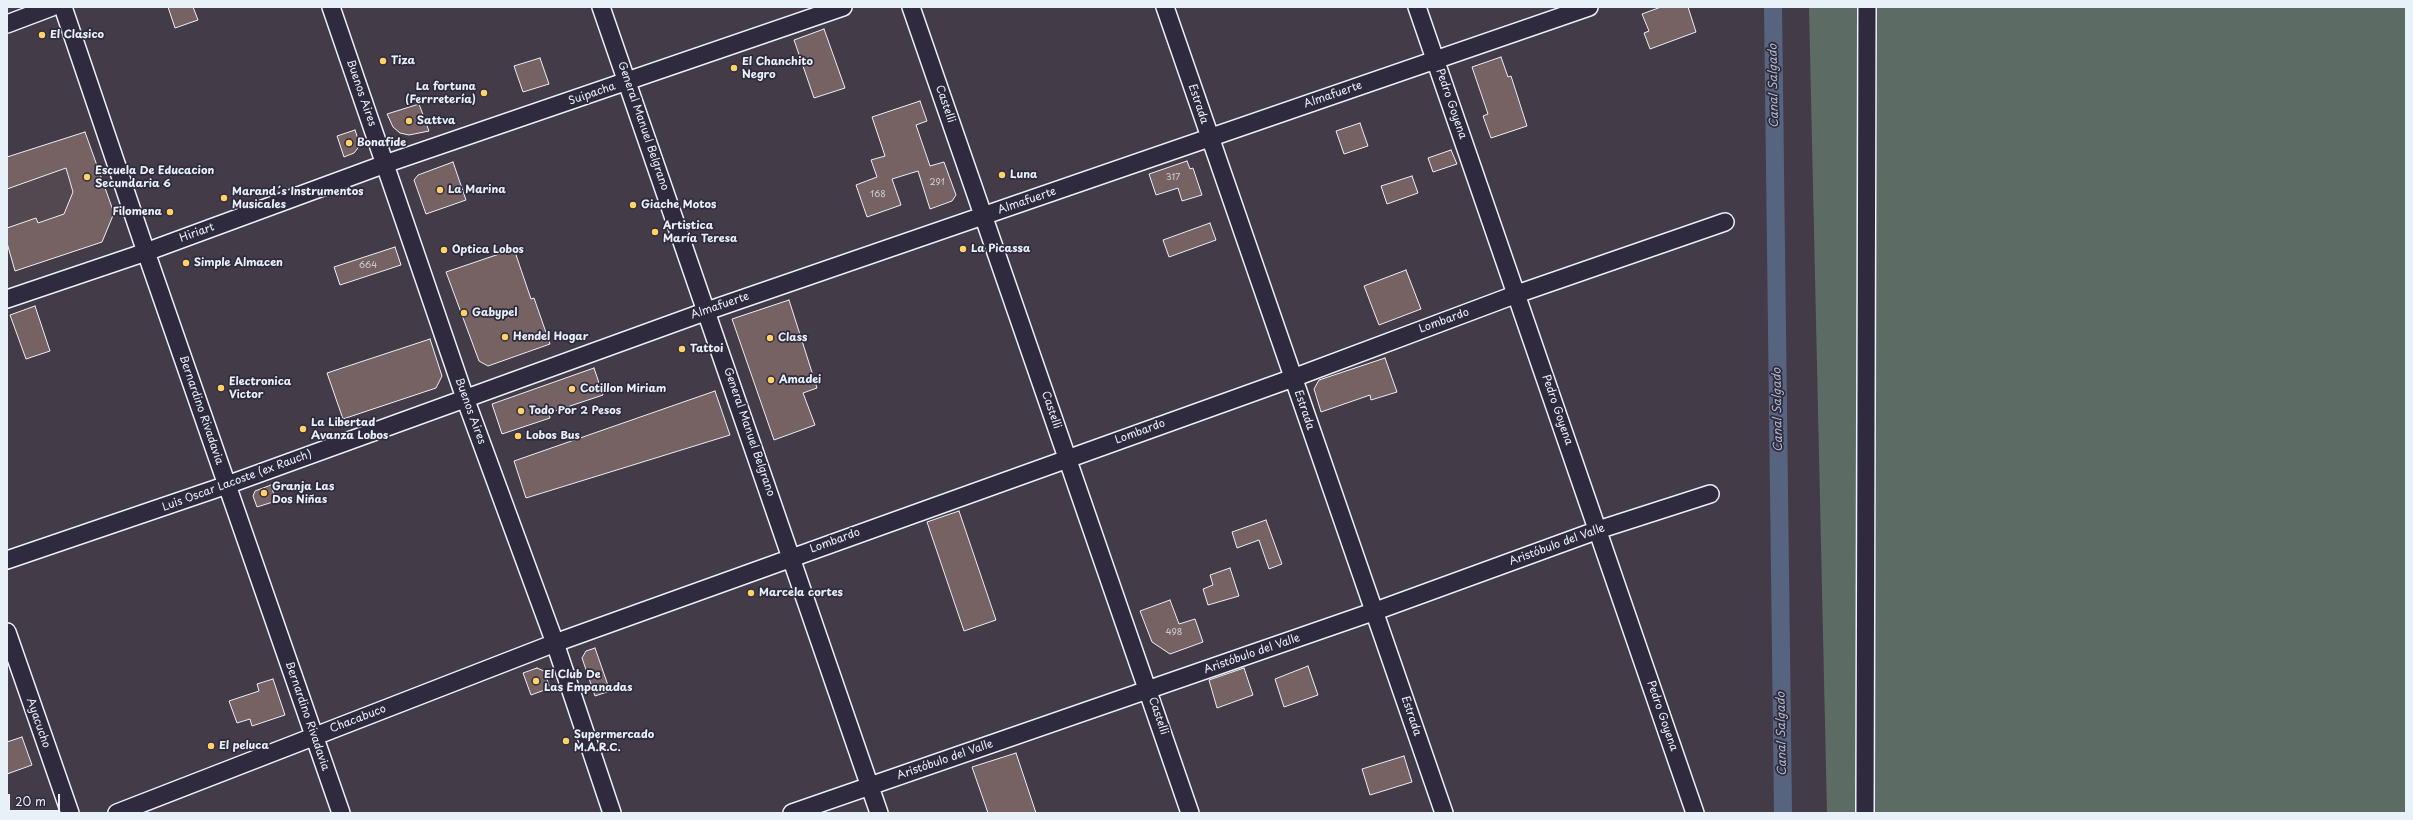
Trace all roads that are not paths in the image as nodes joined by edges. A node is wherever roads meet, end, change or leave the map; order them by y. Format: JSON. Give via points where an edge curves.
{"nodes":[{"id":1,"x":52,"y":7,"type":"edge"},
{"id":2,"x":63,"y":7,"type":"edge"},
{"id":3,"x":331,"y":7,"type":"edge"},
{"id":4,"x":601,"y":7,"type":"edge"},
{"id":5,"x":843,"y":7,"type":"edge"},
{"id":6,"x":911,"y":7,"type":"edge"},
{"id":7,"x":1165,"y":7,"type":"edge"},
{"id":8,"x":1417,"y":7,"type":"edge"},
{"id":9,"x":1589,"y":7,"type":"edge"},
{"id":10,"x":1867,"y":7,"type":"edge"},
{"id":11,"x":7,"y":24,"type":"edge"},
{"id":12,"x":1436,"y":59,"type":"junction"},
{"id":13,"x":627,"y":82,"type":"junction"},
{"id":14,"x":1210,"y":138,"type":"junction"},
{"id":15,"x":385,"y":164,"type":"junction"},
{"id":16,"x":984,"y":216,"type":"junction"},
{"id":17,"x":1725,"y":222,"type":"dead end"},
{"id":18,"x":146,"y":252,"type":"junction"},
{"id":19,"x":1517,"y":294,"type":"junction"},
{"id":20,"x":7,"y":299,"type":"edge"},
{"id":21,"x":707,"y":311,"type":"junction"},
{"id":22,"x":1293,"y":378,"type":"junction"},
{"id":23,"x":465,"y":398,"type":"junction"},
{"id":24,"x":1068,"y":457,"type":"junction"},
{"id":25,"x":226,"y":485,"type":"junction"},
{"id":26,"x":1710,"y":494,"type":"dead end"},
{"id":27,"x":1598,"y":530,"type":"junction"},
{"id":28,"x":791,"y":556,"type":"junction"},
{"id":29,"x":7,"y":560,"type":"edge"},
{"id":30,"x":1374,"y":611,"type":"junction"},
{"id":31,"x":7,"y":632,"type":"edge"},
{"id":32,"x":555,"y":643,"type":"junction"},
{"id":33,"x":1149,"y":690,"type":"junction"},
{"id":34,"x":314,"y":736,"type":"junction"},
{"id":35,"x":870,"y":786,"type":"junction"},
{"id":36,"x":70,"y":813,"type":"edge"},
{"id":37,"x":117,"y":813,"type":"edge"},
{"id":38,"x":341,"y":813,"type":"edge"},
{"id":39,"x":612,"y":813,"type":"edge"},
{"id":40,"x":792,"y":813,"type":"edge"},
{"id":41,"x":879,"y":813,"type":"edge"},
{"id":42,"x":1190,"y":813,"type":"edge"},
{"id":43,"x":1444,"y":813,"type":"edge"},
{"id":44,"x":1695,"y":813,"type":"edge"},
{"id":45,"x":1865,"y":813,"type":"edge"}],
"edges":[{"from":1,"to":11,"type":"street"},
{"from":2,"to":18,"type":"street","name":"Bernardino Rivadavia"},
{"from":3,"to":15,"type":"street","name":"Buenos Aires"},
{"from":4,"to":13,"type":"street","name":"General Manuel Belgrano"},
{"from":5,"to":13,"type":"street","name":"Suipacha"},
{"from":6,"to":16,"type":"street","name":"Castelli"},
{"from":7,"to":14,"type":"street","name":"Estrada"},
{"from":8,"to":12,"type":"street","name":"Pedro Goyena"},
{"from":9,"to":12,"type":"street","name":"Almafuerte"},
{"from":10,"to":45,"type":"street"},
{"from":12,"to":14,"type":"street","name":"Almafuerte"},
{"from":12,"to":19,"type":"street","name":"Pedro Goyena"},
{"from":13,"to":15,"type":"street","name":"Suipacha"},
{"from":13,"to":21,"type":"street","name":"General Manuel Belgrano"},
{"from":14,"to":16,"type":"street","name":"Almafuerte"},
{"from":14,"to":22,"type":"street","name":"Estrada"},
{"from":15,"to":18,"type":"street","name":"Hiriart"},
{"from":15,"to":23,"type":"street","name":"Buenos Aires"},
{"from":16,"to":21,"type":"street","name":"Almafuerte"},
{"from":16,"to":24,"type":"street","name":"Castelli"},
{"from":17,"to":19,"type":"street","name":"Lombardo"},
{"from":18,"to":20,"type":"street","name":"Hiriart"},
{"from":18,"to":25,"type":"street","name":"Bernardino Rivadavia"},
{"from":19,"to":22,"type":"street","name":"Lombardo"},
{"from":19,"to":27,"type":"street","name":"Pedro Goyena"},
{"from":21,"to":23,"type":"street","name":"Almafuerte"},
{"from":21,"to":28,"type":"street","name":"General Manuel Belgrano"},
{"from":22,"to":24,"type":"street","name":"Lombardo"},
{"from":22,"to":30,"type":"street","name":"Estrada"},
{"from":23,"to":25,"type":"street","name":"Luis Oscar Lacoste (ex Rauch)"},
{"from":23,"to":32,"type":"street","name":"Buenos Aires"},
{"from":24,"to":28,"type":"street","name":"Lombardo"},
{"from":24,"to":33,"type":"street","name":"Castelli"},
{"from":25,"to":29,"type":"street","name":"Luis Oscar Lacoste (ex Rauch)"},
{"from":25,"to":34,"type":"street","name":"Bernardino Rivadavia"},
{"from":26,"to":27,"type":"street","name":"Aristóbulo del Valle"},
{"from":27,"to":30,"type":"street","name":"Aristóbulo del Valle"},
{"from":27,"to":44,"type":"street","name":"Pedro Goyena"},
{"from":28,"to":32,"type":"street","name":"Lombardo"},
{"from":28,"to":35,"type":"street","name":"General Manuel Belgrano"},
{"from":30,"to":33,"type":"street","name":"Aristóbulo del Valle"},
{"from":30,"to":43,"type":"street","name":"Estrada"},
{"from":31,"to":36,"type":"street","name":"Ayacucho"},
{"from":32,"to":34,"type":"street","name":"Chacabuco"},
{"from":32,"to":39,"type":"street","name":"Buenos Aires"},
{"from":33,"to":35,"type":"street","name":"Aristóbulo del Valle"},
{"from":33,"to":42,"type":"street","name":"Castelli"},
{"from":34,"to":37,"type":"street","name":"Chacabuco"},
{"from":34,"to":38,"type":"street","name":"Bernardino Rivadavia"},
{"from":35,"to":40,"type":"street","name":"Aristóbulo del Valle"},
{"from":35,"to":41,"type":"street","name":"General Manuel Belgrano"}]}
